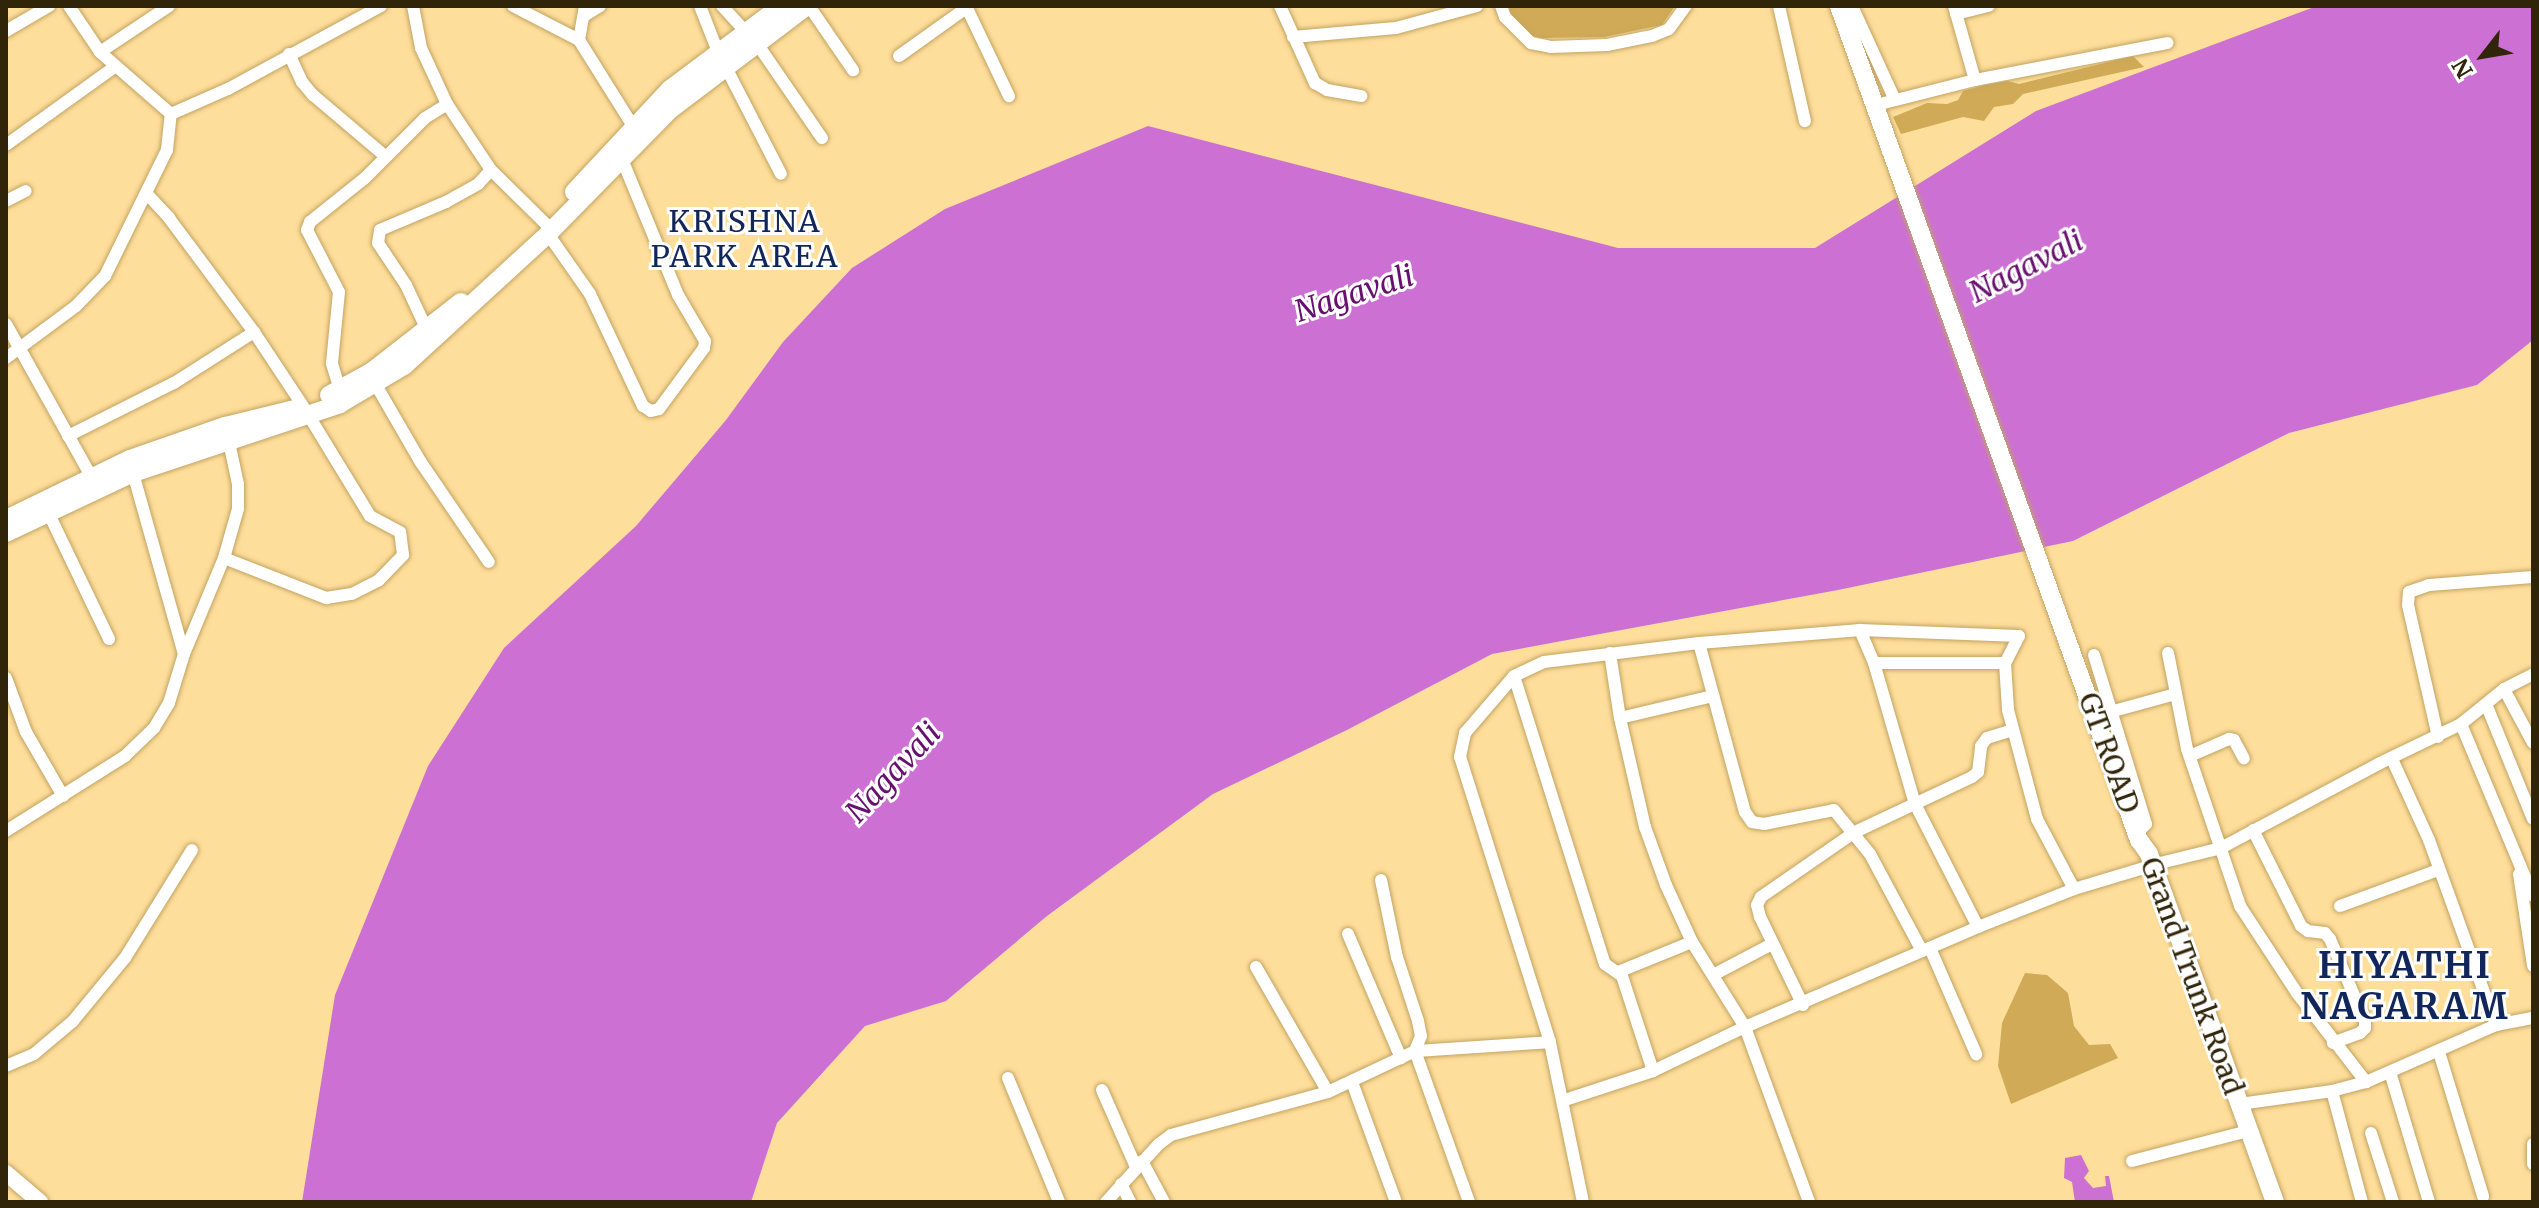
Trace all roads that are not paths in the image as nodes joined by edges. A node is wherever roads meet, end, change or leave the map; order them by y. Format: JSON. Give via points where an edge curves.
{"nodes":[{"id":1,"x":49,"y":6,"type":"edge"},
{"id":2,"x":69,"y":6,"type":"edge"},
{"id":3,"x":169,"y":6,"type":"edge"},
{"id":4,"x":381,"y":6,"type":"edge"},
{"id":5,"x":413,"y":6,"type":"edge"},
{"id":6,"x":513,"y":6,"type":"edge"},
{"id":7,"x":600,"y":6,"type":"edge"},
{"id":8,"x":700,"y":6,"type":"edge"},
{"id":9,"x":722,"y":6,"type":"edge"},
{"id":10,"x":781,"y":6,"type":"edge"},
{"id":11,"x":808,"y":6,"type":"edge"},
{"id":12,"x":1280,"y":6,"type":"edge"},
{"id":13,"x":1477,"y":6,"type":"edge"},
{"id":14,"x":1501,"y":6,"type":"edge"},
{"id":15,"x":1686,"y":6,"type":"edge"},
{"id":16,"x":1779,"y":6,"type":"edge"},
{"id":17,"x":1839,"y":6,"type":"edge"},
{"id":18,"x":1852,"y":6,"type":"edge"},
{"id":19,"x":1989,"y":6,"type":"edge"},
{"id":20,"x":966,"y":7,"type":"edge"},
{"id":21,"x":1955,"y":10,"type":"edge"},
{"id":22,"x":584,"y":11,"type":"edge"},
{"id":23,"x":6,"y":31,"type":"edge"},
{"id":24,"x":1293,"y":37,"type":"junction"},
{"id":25,"x":752,"y":39,"type":"junction"},
{"id":26,"x":579,"y":40,"type":"junction"},
{"id":27,"x":2167,"y":43,"type":"dead end"},
{"id":28,"x":100,"y":52,"type":"junction"},
{"id":29,"x":289,"y":54,"type":"junction"},
{"id":30,"x":899,"y":56,"type":"dead end"},
{"id":31,"x":723,"y":60,"type":"junction"},
{"id":32,"x":116,"y":66,"type":"junction"},
{"id":33,"x":853,"y":70,"type":"dead end"},
{"id":34,"x":1975,"y":80,"type":"junction"},
{"id":35,"x":1009,"y":96,"type":"dead end"},
{"id":36,"x":1361,"y":96,"type":"dead end"},
{"id":37,"x":1895,"y":100,"type":"junction"},
{"id":38,"x":447,"y":104,"type":"junction"},
{"id":39,"x":1876,"y":105,"type":"junction"},
{"id":40,"x":171,"y":114,"type":"junction"},
{"id":41,"x":1805,"y":121,"type":"dead end"},
{"id":42,"x":633,"y":126,"type":"junction"},
{"id":43,"x":822,"y":138,"type":"dead end"},
{"id":44,"x":6,"y":145,"type":"edge"},
{"id":45,"x":385,"y":156,"type":"junction"},
{"id":46,"x":622,"y":159,"type":"junction"},
{"id":47,"x":491,"y":170,"type":"junction"},
{"id":48,"x":781,"y":174,"type":"dead end"},
{"id":49,"x":26,"y":191,"type":"dead end"},
{"id":50,"x":147,"y":194,"type":"junction"},
{"id":51,"x":6,"y":201,"type":"edge"},
{"id":52,"x":547,"y":229,"type":"junction"},
{"id":53,"x":6,"y":324,"type":"edge"},
{"id":54,"x":427,"y":330,"type":"junction"},
{"id":55,"x":254,"y":332,"type":"junction"},
{"id":56,"x":22,"y":349,"type":"junction"},
{"id":57,"x":6,"y":358,"type":"edge"},
{"id":58,"x":376,"y":385,"type":"junction"},
{"id":59,"x":340,"y":390,"type":"junction"},
{"id":60,"x":306,"y":411,"type":"junction"},
{"id":61,"x":68,"y":436,"type":"junction"},
{"id":62,"x":229,"y":442,"type":"junction"},
{"id":63,"x":133,"y":473,"type":"junction"},
{"id":64,"x":91,"y":476,"type":"junction"},
{"id":65,"x":48,"y":512,"type":"junction"},
{"id":66,"x":6,"y":519,"type":"edge"},
{"id":67,"x":6,"y":533,"type":"edge"},
{"id":68,"x":224,"y":558,"type":"junction"},
{"id":69,"x":489,"y":562,"type":"dead end"},
{"id":70,"x":2533,"y":577,"type":"edge"},
{"id":71,"x":1860,"y":630,"type":"junction"},
{"id":72,"x":109,"y":639,"type":"dead end"},
{"id":73,"x":1699,"y":643,"type":"junction"},
{"id":74,"x":1610,"y":653,"type":"junction"},
{"id":75,"x":2168,"y":653,"type":"dead end"},
{"id":76,"x":184,"y":654,"type":"junction"},
{"id":77,"x":2094,"y":655,"type":"dead end"},
{"id":78,"x":1874,"y":663,"type":"junction"},
{"id":79,"x":2005,"y":663,"type":"junction"},
{"id":80,"x":1514,"y":676,"type":"junction"},
{"id":81,"x":2532,"y":676,"type":"edge"},
{"id":82,"x":6,"y":678,"type":"edge"},
{"id":83,"x":2504,"y":689,"type":"junction"},
{"id":84,"x":2176,"y":694,"type":"junction"},
{"id":85,"x":1713,"y":696,"type":"junction"},
{"id":86,"x":2486,"y":704,"type":"junction"},
{"id":87,"x":2110,"y":712,"type":"junction"},
{"id":88,"x":1620,"y":718,"type":"junction"},
{"id":89,"x":2461,"y":724,"type":"junction"},
{"id":90,"x":2013,"y":730,"type":"junction"},
{"id":91,"x":2438,"y":737,"type":"junction"},
{"id":92,"x":2533,"y":743,"type":"edge"},
{"id":93,"x":2190,"y":756,"type":"junction"},
{"id":94,"x":2244,"y":759,"type":"dead end"},
{"id":95,"x":2392,"y":759,"type":"junction"},
{"id":96,"x":63,"y":796,"type":"junction"},
{"id":97,"x":1915,"y":804,"type":"junction"},
{"id":98,"x":2533,"y":819,"type":"edge"},
{"id":99,"x":2253,"y":830,"type":"junction"},
{"id":100,"x":6,"y":831,"type":"edge"},
{"id":101,"x":1855,"y":832,"type":"junction"},
{"id":102,"x":2138,"y":837,"type":"junction"},
{"id":103,"x":2221,"y":848,"type":"junction"},
{"id":104,"x":192,"y":850,"type":"dead end"},
{"id":105,"x":2516,"y":851,"type":"junction"},
{"id":106,"x":2148,"y":866,"type":"junction"},
{"id":107,"x":2438,"y":870,"type":"junction"},
{"id":108,"x":1381,"y":880,"type":"dead end"},
{"id":109,"x":2074,"y":889,"type":"junction"},
{"id":110,"x":2533,"y":896,"type":"edge"},
{"id":111,"x":2340,"y":906,"type":"dead end"},
{"id":112,"x":1978,"y":927,"type":"junction"},
{"id":113,"x":1348,"y":934,"type":"dead end"},
{"id":114,"x":1692,"y":942,"type":"junction"},
{"id":115,"x":1772,"y":944,"type":"junction"},
{"id":116,"x":1926,"y":950,"type":"junction"},
{"id":117,"x":2533,"y":966,"type":"edge"},
{"id":118,"x":1256,"y":967,"type":"dead end"},
{"id":119,"x":1618,"y":972,"type":"junction"},
{"id":120,"x":1713,"y":975,"type":"junction"},
{"id":121,"x":1803,"y":1005,"type":"junction"},
{"id":122,"x":2533,"y":1018,"type":"edge"},
{"id":123,"x":2496,"y":1025,"type":"junction"},
{"id":124,"x":1745,"y":1027,"type":"junction"},
{"id":125,"x":1550,"y":1042,"type":"junction"},
{"id":126,"x":2333,"y":1043,"type":"junction"},
{"id":127,"x":1415,"y":1051,"type":"junction"},
{"id":128,"x":2439,"y":1052,"type":"junction"},
{"id":129,"x":1976,"y":1054,"type":"dead end"},
{"id":130,"x":1401,"y":1058,"type":"junction"},
{"id":131,"x":6,"y":1066,"type":"edge"},
{"id":132,"x":1653,"y":1071,"type":"junction"},
{"id":133,"x":2390,"y":1072,"type":"junction"},
{"id":134,"x":1008,"y":1078,"type":"dead end"},
{"id":135,"x":1352,"y":1082,"type":"junction"},
{"id":136,"x":2366,"y":1082,"type":"junction"},
{"id":137,"x":1102,"y":1090,"type":"dead end"},
{"id":138,"x":2332,"y":1091,"type":"junction"},
{"id":139,"x":1328,"y":1092,"type":"junction"},
{"id":140,"x":1565,"y":1100,"type":"junction"},
{"id":141,"x":2240,"y":1104,"type":"junction"},
{"id":142,"x":2240,"y":1133,"type":"junction"},
{"id":143,"x":2371,"y":1133,"type":"dead end"},
{"id":144,"x":2533,"y":1144,"type":"edge"},
{"id":145,"x":2132,"y":1161,"type":"dead end"},
{"id":146,"x":1139,"y":1164,"type":"junction"},
{"id":147,"x":2533,"y":1164,"type":"edge"},
{"id":148,"x":6,"y":1173,"type":"edge"},
{"id":149,"x":1121,"y":1184,"type":"junction"},
{"id":150,"x":2483,"y":1196,"type":"dead end"},
{"id":151,"x":40,"y":1202,"type":"edge"},
{"id":152,"x":1059,"y":1202,"type":"edge"},
{"id":153,"x":1106,"y":1202,"type":"edge"},
{"id":154,"x":1130,"y":1202,"type":"edge"},
{"id":155,"x":1164,"y":1202,"type":"edge"},
{"id":156,"x":1396,"y":1202,"type":"edge"},
{"id":157,"x":1469,"y":1202,"type":"edge"},
{"id":158,"x":1583,"y":1202,"type":"edge"},
{"id":159,"x":1809,"y":1202,"type":"edge"},
{"id":160,"x":2263,"y":1202,"type":"edge"},
{"id":161,"x":2275,"y":1202,"type":"edge"},
{"id":162,"x":2362,"y":1202,"type":"edge"},
{"id":163,"x":2393,"y":1202,"type":"edge"},
{"id":164,"x":2429,"y":1202,"type":"edge"}],
"edges":[{"from":1,"to":23,"type":"street"},
{"from":2,"to":28,"type":"street"},
{"from":3,"to":28,"type":"street"},
{"from":4,"to":29,"type":"street"},
{"from":5,"to":38,"type":"street","via":[[421,48]]},
{"from":6,"to":26,"type":"street"},
{"from":7,"to":22,"type":"street"},
{"from":8,"to":31,"type":"street"},
{"from":9,"to":25,"type":"street"},
{"from":10,"to":25,"type":"main road"},
{"from":11,"to":25,"type":"main road"},
{"from":11,"to":33,"type":"street"},
{"from":12,"to":24,"type":"street"},
{"from":13,"to":24,"type":"street","via":[[1396,28]]},
{"from":14,"to":15,"type":"street","via":[[1531,43],[1551,47],[1607,45],[1652,36],[1669,29]]},
{"from":16,"to":41,"type":"street"},
{"from":17,"to":39,"type":"main road"},
{"from":18,"to":37,"type":"street"},
{"from":19,"to":21,"type":"street"},
{"from":20,"to":30,"type":"street"},
{"from":20,"to":35,"type":"street"},
{"from":21,"to":34,"type":"street"},
{"from":22,"to":26,"type":"street"},
{"from":24,"to":36,"type":"street","via":[[1315,83]]},
{"from":25,"to":31,"type":"main road"},
{"from":25,"to":43,"type":"street"},
{"from":26,"to":42,"type":"street"},
{"from":27,"to":34,"type":"street"},
{"from":28,"to":32,"type":"street"},
{"from":29,"to":40,"type":"street"},
{"from":29,"to":45,"type":"street","via":[[313,95]]},
{"from":31,"to":42,"type":"main road","via":[[670,89]]},
{"from":31,"to":46,"type":"main road"},
{"from":31,"to":48,"type":"street"},
{"from":32,"to":40,"type":"street"},
{"from":32,"to":44,"type":"street"},
{"from":34,"to":37,"type":"street"},
{"from":37,"to":39,"type":"street"},
{"from":38,"to":45,"type":"street"},
{"from":38,"to":47,"type":"street"},
{"from":39,"to":102,"type":"main road","name":"GT ROAD"},
{"from":40,"to":50,"type":"street","via":[[167,150]]},
{"from":42,"to":52,"type":"main road"},
{"from":45,"to":59,"type":"street","via":[[307,230],[339,292],[332,363]]},
{"from":46,"to":52,"type":"main road"},
{"from":46,"to":52,"type":"street","via":[[678,295],[705,341],[659,409],[643,406],[590,294]]},
{"from":47,"to":52,"type":"street"},
{"from":47,"to":54,"type":"street","via":[[446,202],[380,230],[378,243]]},
{"from":49,"to":51,"type":"street"},
{"from":50,"to":55,"type":"street"},
{"from":50,"to":56,"type":"street","via":[[105,276]]},
{"from":52,"to":54,"type":"main road"},
{"from":52,"to":58,"type":"main road","via":[[436,341]]},
{"from":53,"to":56,"type":"street"},
{"from":54,"to":59,"type":"main road"},
{"from":55,"to":60,"type":"street"},
{"from":55,"to":61,"type":"street","via":[[174,383]]},
{"from":56,"to":57,"type":"street"},
{"from":56,"to":61,"type":"street"},
{"from":58,"to":60,"type":"main road"},
{"from":58,"to":69,"type":"street"},
{"from":59,"to":60,"type":"main road"},
{"from":60,"to":62,"type":"main road"},
{"from":60,"to":64,"type":"main road","via":[[225,426]]},
{"from":60,"to":68,"type":"street","via":[[370,516],[400,532],[403,555],[379,580],[352,594],[326,598]]},
{"from":61,"to":64,"type":"street"},
{"from":62,"to":63,"type":"main road"},
{"from":62,"to":68,"type":"street","via":[[238,509]]},
{"from":63,"to":65,"type":"main road"},
{"from":63,"to":76,"type":"street"},
{"from":64,"to":66,"type":"main road"},
{"from":65,"to":67,"type":"main road"},
{"from":65,"to":72,"type":"street"},
{"from":68,"to":76,"type":"street"},
{"from":70,"to":91,"type":"street","via":[[2429,585],[2409,592]]},
{"from":71,"to":73,"type":"street"},
{"from":71,"to":78,"type":"street"},
{"from":71,"to":79,"type":"street","via":[[2019,636]]},
{"from":73,"to":74,"type":"street"},
{"from":73,"to":85,"type":"street"},
{"from":74,"to":80,"type":"street","via":[[1544,662]]},
{"from":74,"to":88,"type":"street"},
{"from":75,"to":84,"type":"street"},
{"from":76,"to":96,"type":"street","via":[[169,703],[154,728],[125,756]]},
{"from":77,"to":87,"type":"street"},
{"from":78,"to":79,"type":"street"},
{"from":78,"to":97,"type":"street"},
{"from":79,"to":90,"type":"street"},
{"from":80,"to":119,"type":"street","via":[[1605,964]]},
{"from":80,"to":125,"type":"street","via":[[1465,733],[1460,757]]},
{"from":81,"to":83,"type":"street"},
{"from":82,"to":96,"type":"street","via":[[26,732]]},
{"from":83,"to":86,"type":"street"},
{"from":83,"to":92,"type":"street"},
{"from":84,"to":87,"type":"street"},
{"from":84,"to":93,"type":"street"},
{"from":85,"to":88,"type":"street"},
{"from":85,"to":101,"type":"street","via":[[1752,822],[1834,810]]},
{"from":86,"to":89,"type":"street"},
{"from":86,"to":98,"type":"street"},
{"from":87,"to":102,"type":"street","via":[[2146,824]]},
{"from":88,"to":114,"type":"street","via":[[1645,827]]},
{"from":89,"to":91,"type":"street"},
{"from":89,"to":105,"type":"street"},
{"from":90,"to":97,"type":"street","via":[[1987,738],[1972,777]]},
{"from":90,"to":109,"type":"street","via":[[2037,819]]},
{"from":91,"to":95,"type":"street"},
{"from":93,"to":94,"type":"street","via":[[2229,739]]},
{"from":93,"to":103,"type":"street"},
{"from":95,"to":99,"type":"street"},
{"from":95,"to":107,"type":"street"},
{"from":96,"to":100,"type":"street"},
{"from":97,"to":101,"type":"street"},
{"from":97,"to":112,"type":"street"},
{"from":99,"to":103,"type":"street"},
{"from":99,"to":126,"type":"street","via":[[2301,926],[2330,939],[2365,1021],[2360,1033]]},
{"from":101,"to":115,"type":"street","via":[[1761,897],[1757,905]]},
{"from":101,"to":116,"type":"street"},
{"from":102,"to":106,"type":"main road","name":"Grand Trunk Road"},
{"from":103,"to":106,"type":"street"},
{"from":103,"to":126,"type":"street","via":[[2240,906]]},
{"from":104,"to":131,"type":"street","via":[[125,958],[73,1021],[34,1054]]},
{"from":105,"to":110,"type":"street"},
{"from":105,"to":117,"type":"street"},
{"from":106,"to":109,"type":"street"},
{"from":106,"to":141,"type":"main road","name":"Grand Trunk Road"},
{"from":106,"to":142,"type":"main road","name":"Grand Trunk Road"},
{"from":107,"to":111,"type":"street"},
{"from":107,"to":123,"type":"street"},
{"from":108,"to":127,"type":"street","via":[[1421,1036]]},
{"from":109,"to":112,"type":"street"},
{"from":112,"to":116,"type":"street"},
{"from":113,"to":130,"type":"street"},
{"from":114,"to":119,"type":"street"},
{"from":114,"to":120,"type":"street"},
{"from":115,"to":120,"type":"street"},
{"from":115,"to":121,"type":"street"},
{"from":116,"to":121,"type":"street"},
{"from":116,"to":129,"type":"street"},
{"from":118,"to":139,"type":"street"},
{"from":119,"to":132,"type":"street"},
{"from":120,"to":124,"type":"street"},
{"from":121,"to":124,"type":"street"},
{"from":122,"to":123,"type":"street"},
{"from":123,"to":128,"type":"street"},
{"from":124,"to":132,"type":"street"},
{"from":124,"to":159,"type":"street"},
{"from":125,"to":127,"type":"street"},
{"from":125,"to":140,"type":"street"},
{"from":126,"to":136,"type":"street"},
{"from":127,"to":130,"type":"street"},
{"from":127,"to":157,"type":"street"},
{"from":128,"to":133,"type":"street"},
{"from":128,"to":150,"type":"street"},
{"from":130,"to":135,"type":"street"},
{"from":132,"to":140,"type":"street"},
{"from":133,"to":136,"type":"street"},
{"from":133,"to":164,"type":"street"},
{"from":134,"to":152,"type":"street"},
{"from":135,"to":139,"type":"street"},
{"from":135,"to":156,"type":"street"},
{"from":136,"to":138,"type":"street"},
{"from":137,"to":146,"type":"street"},
{"from":138,"to":141,"type":"street"},
{"from":138,"to":162,"type":"street"},
{"from":139,"to":146,"type":"street","via":[[1171,1135]]},
{"from":140,"to":158,"type":"street"},
{"from":141,"to":161,"type":"main road","name":"Grand Trunk Road"},
{"from":142,"to":145,"type":"street"},
{"from":142,"to":160,"type":"main road","name":"Grand Trunk Road"},
{"from":143,"to":163,"type":"street"},
{"from":144,"to":147,"type":"street"},
{"from":146,"to":149,"type":"street"},
{"from":146,"to":155,"type":"street"},
{"from":148,"to":151,"type":"main road"},
{"from":149,"to":153,"type":"street"},
{"from":149,"to":154,"type":"street"}]}
